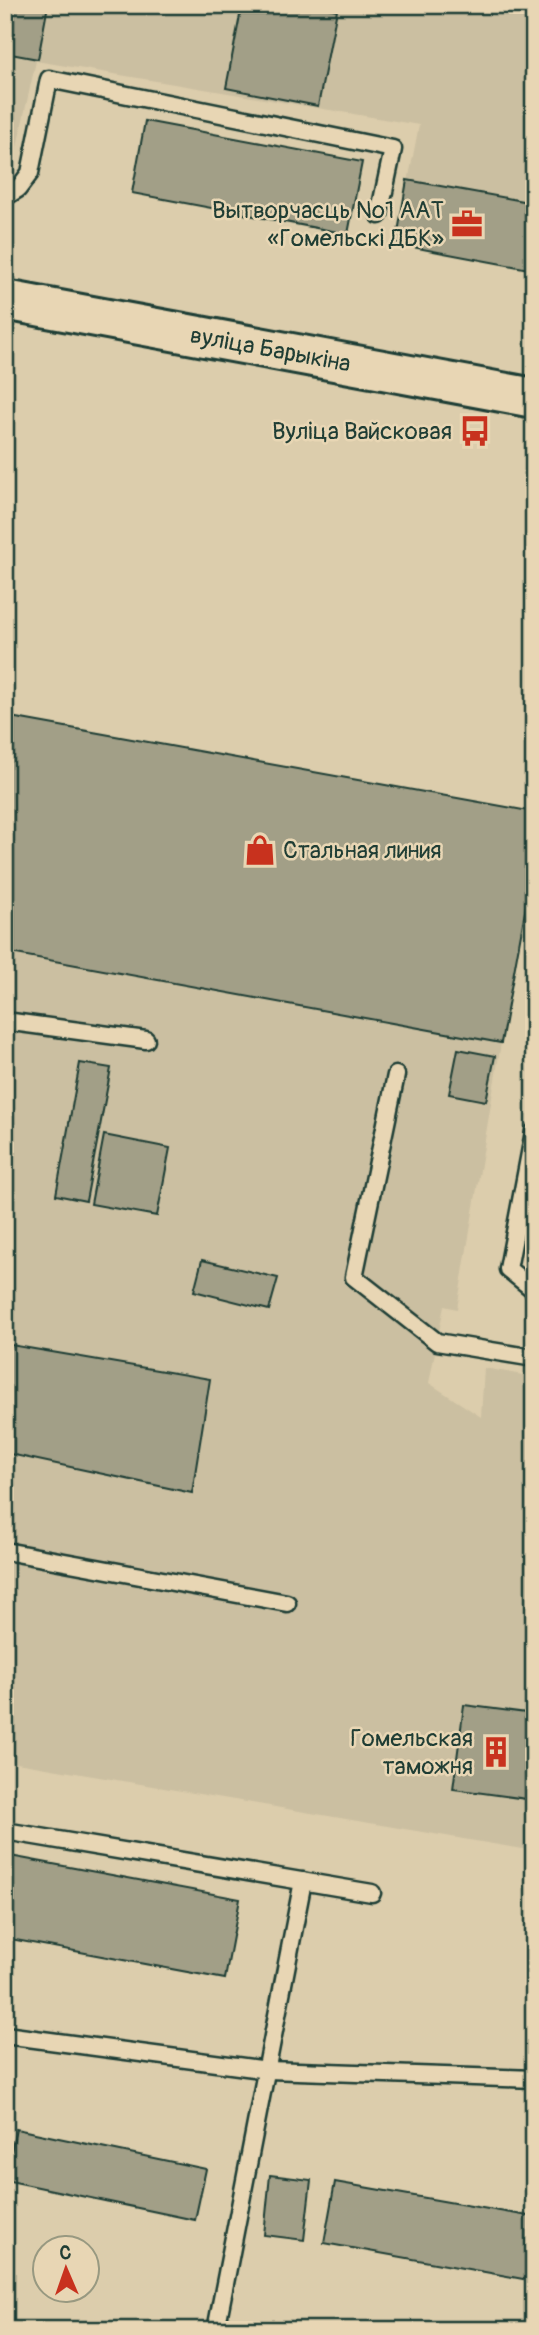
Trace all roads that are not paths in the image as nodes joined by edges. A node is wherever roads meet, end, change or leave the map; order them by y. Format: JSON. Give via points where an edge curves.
{"nodes":[{"id":1,"x":5,"y":197,"type":"edge"},
{"id":2,"x":379,"y":215,"type":"dead end"},
{"id":3,"x":5,"y":300,"type":"edge"},
{"id":4,"x":534,"y":398,"type":"edge"},
{"id":5,"x":5,"y":1021,"type":"edge"},
{"id":6,"x":146,"y":1040,"type":"dead end"},
{"id":7,"x":396,"y":1075,"type":"dead end"},
{"id":8,"x":534,"y":1132,"type":"edge"},
{"id":9,"x":534,"y":1290,"type":"edge"},
{"id":10,"x":534,"y":1358,"type":"edge"},
{"id":11,"x":5,"y":1551,"type":"edge"},
{"id":12,"x":287,"y":1603,"type":"dead end"},
{"id":13,"x":5,"y":1831,"type":"edge"},
{"id":14,"x":303,"y":1881,"type":"junction"},
{"id":15,"x":372,"y":1894,"type":"dead end"},
{"id":16,"x":5,"y":2035,"type":"edge"},
{"id":17,"x":268,"y":2070,"type":"junction"},
{"id":18,"x":534,"y":2079,"type":"edge"},
{"id":19,"x":216,"y":2330,"type":"edge"}],
"edges":[{"from":1,"to":2,"type":"lane","via":[[30,173],[49,79],[393,149]]},
{"from":3,"to":4,"type":"main road","name":"вуліца Барыкіна"},
{"from":5,"to":6,"type":"lane"},
{"from":7,"to":10,"type":"lane","via":[[354,1277],[437,1342]]},
{"from":8,"to":9,"type":"lane","via":[[508,1269]]},
{"from":11,"to":12,"type":"lane"},
{"from":13,"to":14,"type":"lane"},
{"from":14,"to":15,"type":"lane"},
{"from":14,"to":17,"type":"lane"},
{"from":16,"to":17,"type":"lane"},
{"from":17,"to":18,"type":"lane"},
{"from":17,"to":19,"type":"lane"}]}
